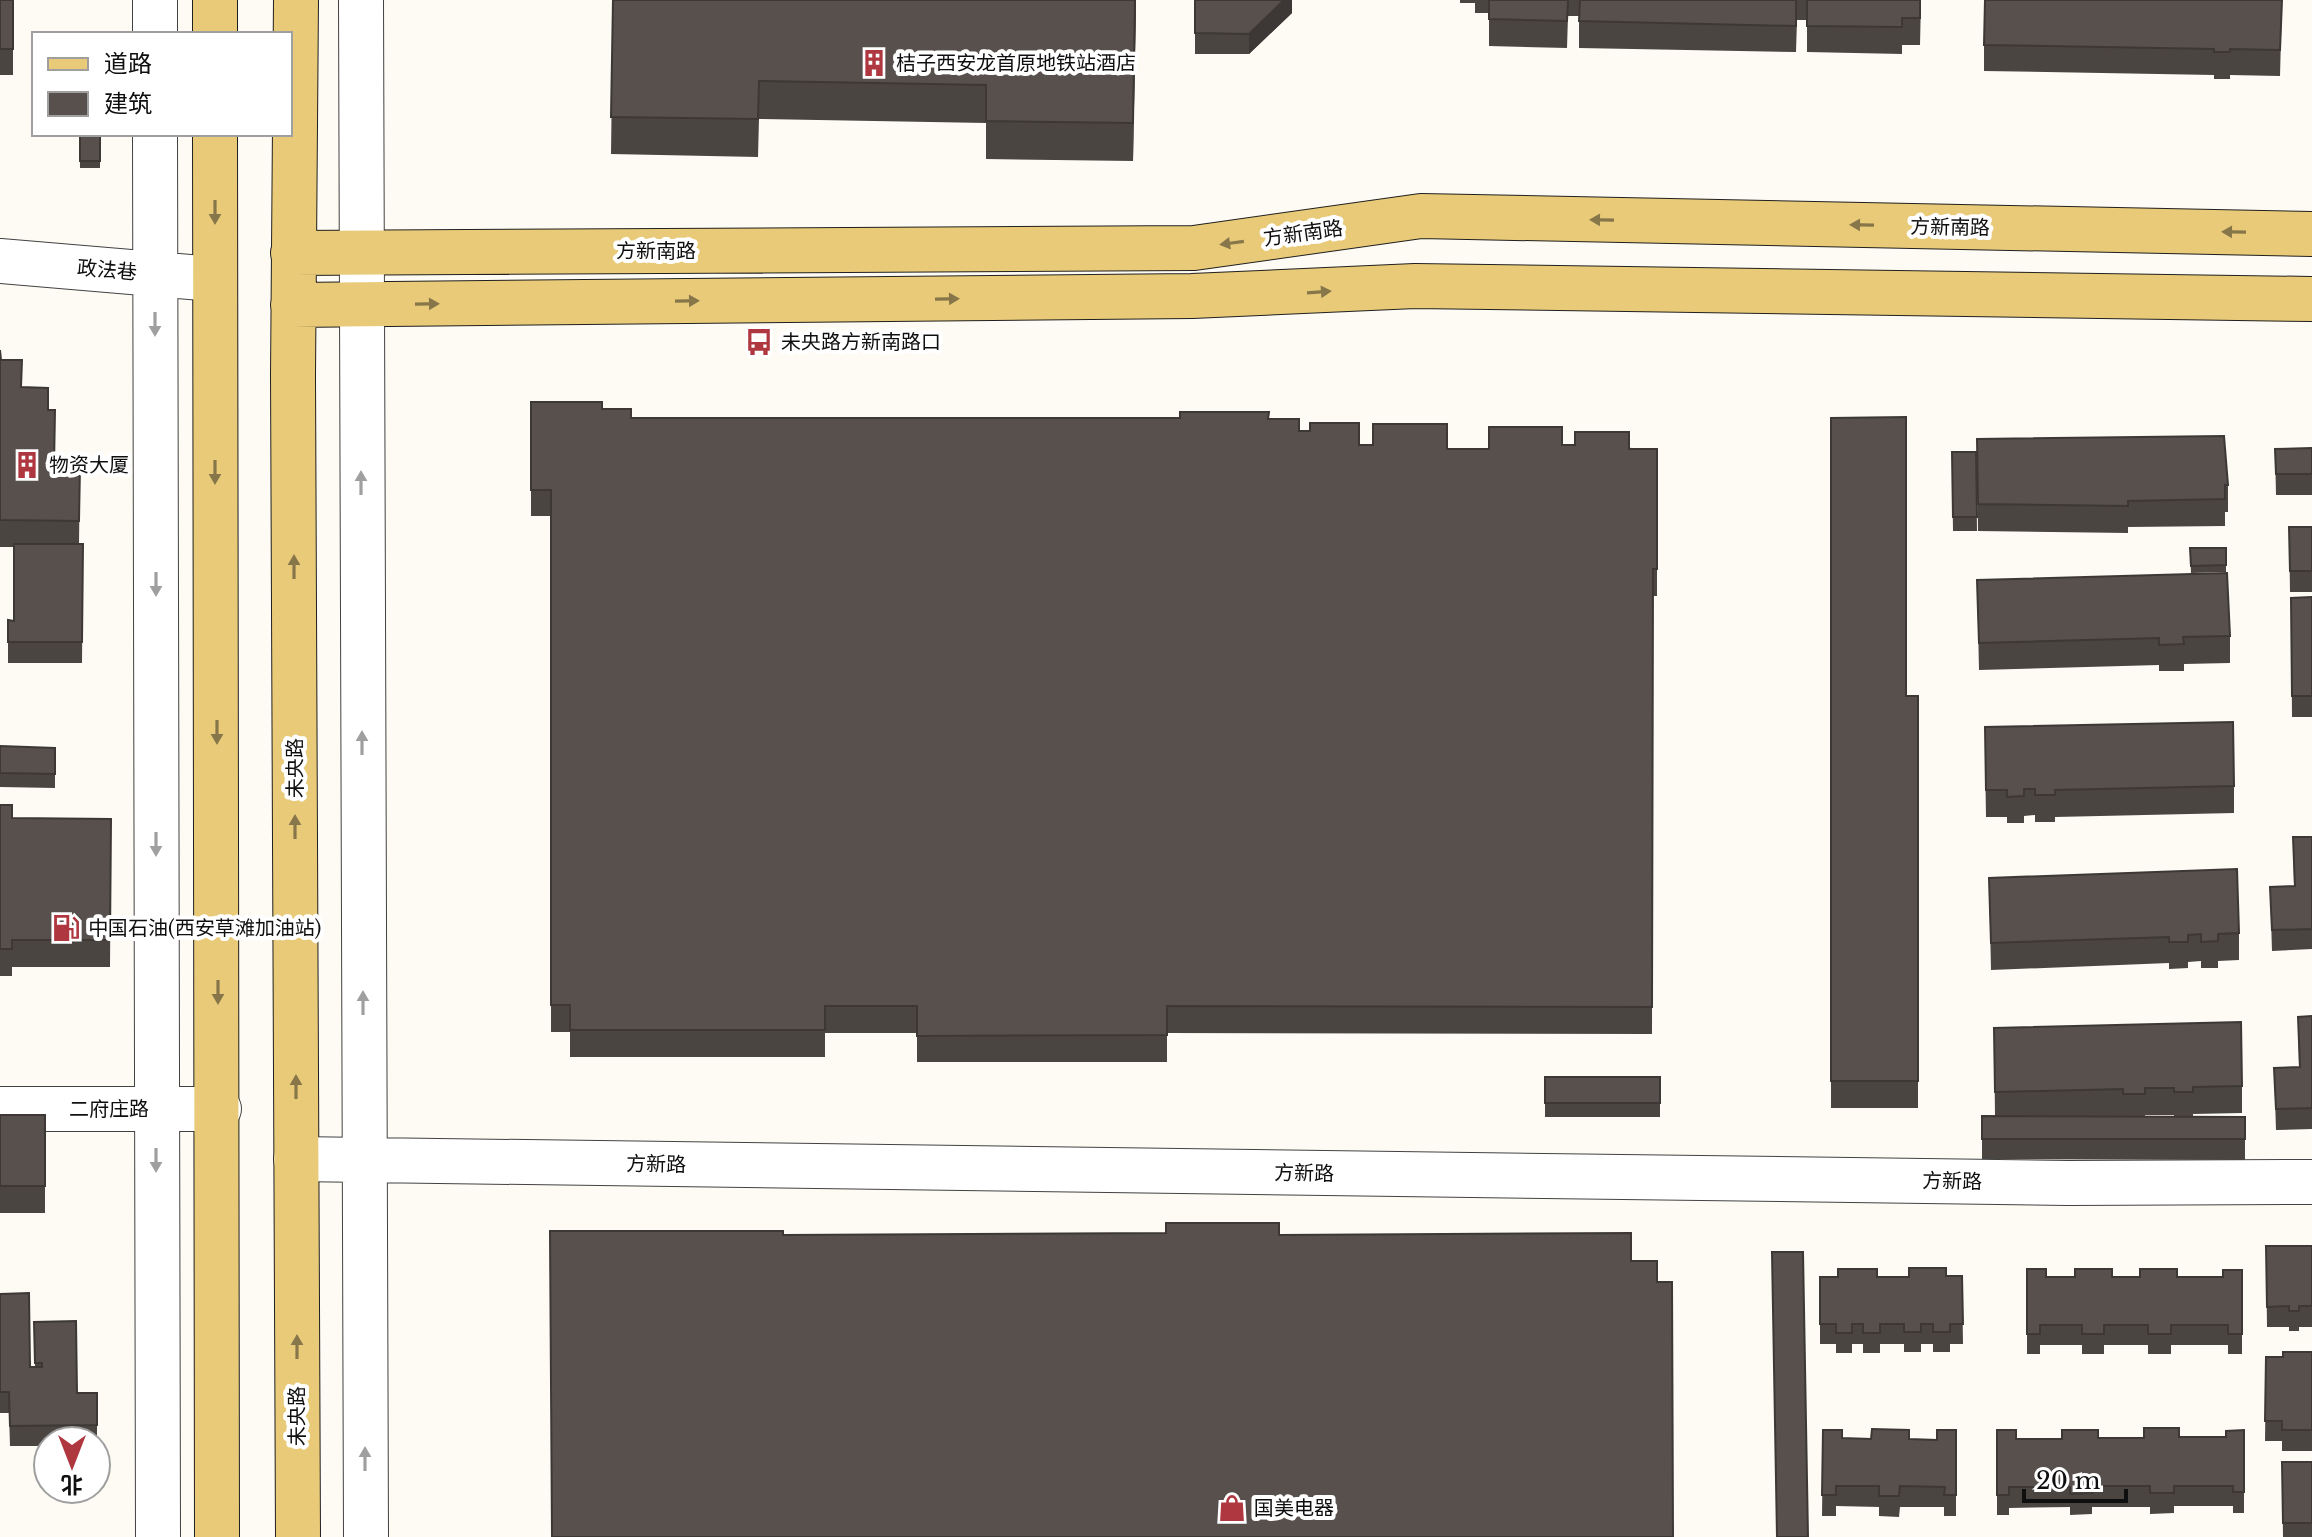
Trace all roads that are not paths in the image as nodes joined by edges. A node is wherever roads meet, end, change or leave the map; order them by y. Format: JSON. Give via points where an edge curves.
{"nodes":[{"id":1,"x":155,"y":0,"type":"edge"},
{"id":2,"x":215,"y":0,"type":"edge"},
{"id":3,"x":296,"y":0,"type":"edge"},
{"id":4,"x":361,"y":0,"type":"edge"},
{"id":5,"x":155,"y":32,"type":"edge"},
{"id":6,"x":215,"y":32,"type":"edge"},
{"id":7,"x":155,"y":136,"type":"edge"},
{"id":8,"x":215,"y":136,"type":"edge"},
{"id":9,"x":2312,"y":234,"type":"edge"},
{"id":10,"x":293,"y":253,"type":"junction"},
{"id":11,"x":360,"y":253,"type":"junction"},
{"id":12,"x":0,"y":261,"type":"edge"},
{"id":13,"x":155,"y":274,"type":"junction"},
{"id":14,"x":214,"y":279,"type":"junction"},
{"id":15,"x":2312,"y":299,"type":"edge"},
{"id":16,"x":360,"y":304,"type":"junction"},
{"id":17,"x":293,"y":305,"type":"junction"},
{"id":18,"x":0,"y":1109,"type":"edge"},
{"id":19,"x":156,"y":1109,"type":"junction"},
{"id":20,"x":219,"y":1109,"type":"junction"},
{"id":21,"x":296,"y":1159,"type":"junction"},
{"id":22,"x":364,"y":1160,"type":"junction"},
{"id":23,"x":2312,"y":1182,"type":"edge"},
{"id":24,"x":158,"y":1537,"type":"edge"},
{"id":25,"x":217,"y":1537,"type":"edge"},
{"id":26,"x":298,"y":1537,"type":"edge"},
{"id":27,"x":366,"y":1537,"type":"edge"}],
"edges":[{"from":1,"to":5,"type":"street"},
{"from":2,"to":6,"type":"main road"},
{"from":3,"to":10,"type":"main road","name":"未央路"},
{"from":4,"to":11,"type":"street"},
{"from":7,"to":13,"type":"street"},
{"from":8,"to":14,"type":"main road","one_way":true},
{"from":9,"to":11,"type":"main road","name":"方新南路","one_way":true,"via":[[1421,216],[1194,248]]},
{"from":10,"to":11,"type":"main road","name":"方新南路"},
{"from":10,"to":17,"type":"main road","name":"未央路"},
{"from":11,"to":16,"type":"street"},
{"from":12,"to":13,"type":"street","name":"政法巷"},
{"from":13,"to":14,"type":"street","name":"政法巷"},
{"from":13,"to":19,"type":"street","one_way":true},
{"from":14,"to":20,"type":"main road","one_way":true},
{"from":16,"to":15,"type":"main road","one_way":true,"via":[[1192,296],[1415,286]]},
{"from":16,"to":17,"type":"main road"},
{"from":22,"to":16,"type":"street","one_way":true},
{"from":21,"to":17,"type":"main road","name":"未央路","one_way":true},
{"from":18,"to":19,"type":"street","name":"二府庄路"},
{"from":19,"to":20,"type":"street","name":"二府庄路"},
{"from":19,"to":24,"type":"street","one_way":true},
{"from":20,"to":25,"type":"main road"},
{"from":21,"to":22,"type":"street","name":"方新路"},
{"from":26,"to":21,"type":"main road","name":"未央路","one_way":true},
{"from":22,"to":23,"type":"street","name":"方新路"},
{"from":27,"to":22,"type":"street","one_way":true}]}
